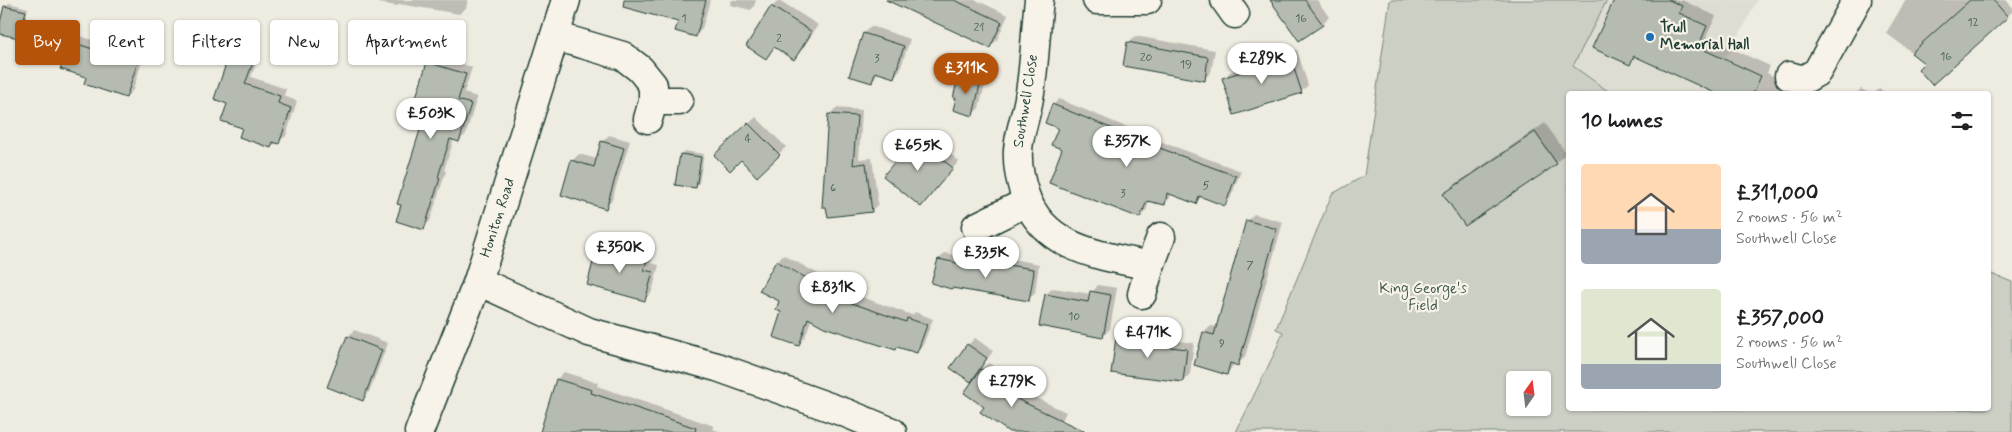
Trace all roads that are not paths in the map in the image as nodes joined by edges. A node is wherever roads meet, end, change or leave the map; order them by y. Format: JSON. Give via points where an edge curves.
{"nodes":[{"id":1,"x":566,"y":0,"type":"edge"},
{"id":2,"x":1039,"y":0,"type":"edge"},
{"id":3,"x":1097,"y":0,"type":"edge"},
{"id":4,"x":1147,"y":0,"type":"edge"},
{"id":5,"x":1857,"y":0,"type":"edge"},
{"id":6,"x":555,"y":36,"type":"junction"},
{"id":7,"x":1789,"y":76,"type":"dead end"},
{"id":8,"x":660,"y":107,"type":"dead end"},
{"id":9,"x":1027,"y":202,"type":"junction"},
{"id":10,"x":976,"y":227,"type":"dead end"},
{"id":11,"x":1161,"y":237,"type":"dead end"},
{"id":12,"x":1150,"y":266,"type":"junction"},
{"id":13,"x":478,"y":281,"type":"junction"},
{"id":14,"x":1142,"y":294,"type":"dead end"},
{"id":15,"x":419,"y":432,"type":"edge"},
{"id":16,"x":892,"y":432,"type":"edge"}],
"edges":[{"from":1,"to":6,"type":"street","name":"Honiton Road"},
{"from":2,"to":9,"type":"street","name":"Southwell Close","via":[[1029,99],[1018,148],[1020,180]]},
{"from":3,"to":4,"type":"street"},
{"from":5,"to":7,"type":"street","via":[[1817,72],[1803,80]]},
{"from":6,"to":8,"type":"street","via":[[623,56],[653,85]]},
{"from":6,"to":13,"type":"street","name":"Honiton Road"},
{"from":9,"to":10,"type":"street"},
{"from":9,"to":12,"type":"street","name":"Southwell Close","via":[[1053,236],[1100,255]]},
{"from":11,"to":12,"type":"street"},
{"from":12,"to":14,"type":"street"},
{"from":13,"to":15,"type":"street","name":"Honiton Road"},
{"from":13,"to":16,"type":"street","via":[[589,332],[717,367]]}]}
